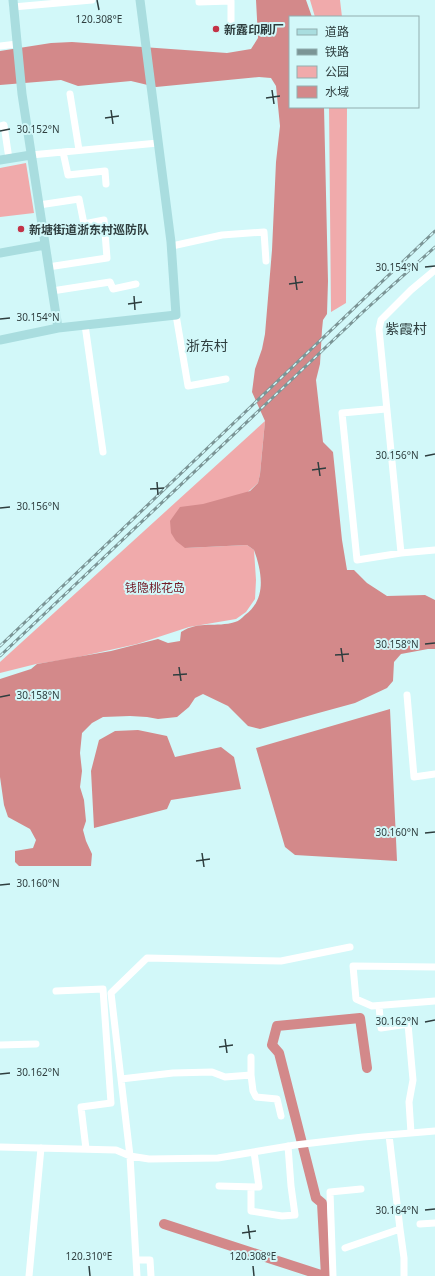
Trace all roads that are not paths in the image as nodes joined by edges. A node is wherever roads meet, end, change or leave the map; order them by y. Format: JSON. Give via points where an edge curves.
{"nodes":[{"id":1,"x":92,"y":0,"type":"edge"},
{"id":2,"x":140,"y":0,"type":"edge"},
{"id":3,"x":199,"y":0,"type":"edge"},
{"id":4,"x":13,"y":3,"type":"edge"},
{"id":5,"x":231,"y":33,"type":"dead end"},
{"id":6,"x":17,"y":44,"type":"junction"},
{"id":7,"x":0,"y":46,"type":"edge"},
{"id":8,"x":70,"y":94,"type":"dead end"},
{"id":9,"x":0,"y":126,"type":"edge"},
{"id":10,"x":158,"y":143,"type":"junction"},
{"id":11,"x":79,"y":150,"type":"junction"},
{"id":12,"x":63,"y":152,"type":"junction"},
{"id":13,"x":31,"y":155,"type":"junction"},
{"id":14,"x":4,"y":160,"type":"edge"},
{"id":15,"x":106,"y":184,"type":"dead end"},
{"id":16,"x":39,"y":205,"type":"junction"},
{"id":17,"x":45,"y":246,"type":"junction"},
{"id":18,"x":172,"y":246,"type":"junction"},
{"id":19,"x":0,"y":253,"type":"edge"},
{"id":20,"x":266,"y":261,"type":"dead end"},
{"id":21,"x":48,"y":267,"type":"junction"},
{"id":22,"x":435,"y":270,"type":"edge"},
{"id":23,"x":136,"y":284,"type":"dead end"},
{"id":24,"x":52,"y":291,"type":"junction"},
{"id":25,"x":176,"y":315,"type":"junction"},
{"id":26,"x":85,"y":325,"type":"junction"},
{"id":27,"x":58,"y":328,"type":"junction"},
{"id":28,"x":0,"y":340,"type":"edge"},
{"id":29,"x":226,"y":379,"type":"dead end"},
{"id":30,"x":386,"y":409,"type":"junction"},
{"id":31,"x":103,"y":452,"type":"dead end"},
{"id":32,"x":435,"y":550,"type":"edge"},
{"id":33,"x":401,"y":553,"type":"junction"},
{"id":34,"x":407,"y":695,"type":"dead end"},
{"id":35,"x":435,"y":774,"type":"edge"},
{"id":36,"x":350,"y":947,"type":"dead end"},
{"id":37,"x":435,"y":967,"type":"edge"},
{"id":38,"x":56,"y":992,"type":"dead end"},
{"id":39,"x":435,"y":1001,"type":"edge"},
{"id":40,"x":379,"y":1006,"type":"junction"},
{"id":41,"x":36,"y":1044,"type":"dead end"},
{"id":42,"x":0,"y":1045,"type":"edge"},
{"id":43,"x":252,"y":1057,"type":"dead end"},
{"id":44,"x":251,"y":1075,"type":"junction"},
{"id":45,"x":121,"y":1079,"type":"junction"},
{"id":46,"x":281,"y":1116,"type":"dead end"},
{"id":47,"x":435,"y":1131,"type":"edge"},
{"id":48,"x":412,"y":1133,"type":"junction"},
{"id":49,"x":389,"y":1135,"type":"junction"},
{"id":50,"x":292,"y":1146,"type":"junction"},
{"id":51,"x":0,"y":1147,"type":"edge"},
{"id":52,"x":41,"y":1148,"type":"junction"},
{"id":53,"x":86,"y":1149,"type":"junction"},
{"id":54,"x":254,"y":1152,"type":"junction"},
{"id":55,"x":130,"y":1156,"type":"junction"},
{"id":56,"x":219,"y":1186,"type":"dead end"},
{"id":57,"x":251,"y":1187,"type":"junction"},
{"id":58,"x":362,"y":1188,"type":"dead end"},
{"id":59,"x":435,"y":1223,"type":"edge"},
{"id":60,"x":420,"y":1224,"type":"dead end"},
{"id":61,"x":400,"y":1229,"type":"junction"},
{"id":62,"x":345,"y":1248,"type":"dead end"},
{"id":63,"x":136,"y":1260,"type":"junction"},
{"id":64,"x":29,"y":1276,"type":"edge"},
{"id":65,"x":137,"y":1276,"type":"edge"},
{"id":66,"x":152,"y":1276,"type":"edge"},
{"id":67,"x":333,"y":1276,"type":"edge"},
{"id":68,"x":404,"y":1276,"type":"edge"}],
"edges":[{"from":1,"to":4,"type":"street"},
{"from":2,"to":10,"type":"street"},
{"from":3,"to":5,"type":"street","via":[[231,1]]},
{"from":4,"to":6,"type":"street"},
{"from":6,"to":7,"type":"street"},
{"from":6,"to":13,"type":"street"},
{"from":8,"to":11,"type":"street"},
{"from":9,"to":14,"type":"street","via":[[4,125]]},
{"from":10,"to":11,"type":"street"},
{"from":10,"to":18,"type":"street"},
{"from":11,"to":12,"type":"street"},
{"from":12,"to":13,"type":"street"},
{"from":12,"to":15,"type":"street","via":[[68,175],[105,171]]},
{"from":13,"to":14,"type":"street"},
{"from":13,"to":16,"type":"street"},
{"from":16,"to":17,"type":"street"},
{"from":16,"to":21,"type":"street","via":[[79,199],[84,224],[104,220],[107,258]]},
{"from":17,"to":19,"type":"street"},
{"from":17,"to":21,"type":"street"},
{"from":18,"to":20,"type":"street","via":[[222,236],[264,232]]},
{"from":18,"to":25,"type":"street"},
{"from":21,"to":24,"type":"street"},
{"from":22,"to":30,"type":"street","via":[[381,320],[379,329]]},
{"from":23,"to":24,"type":"street","via":[[113,289],[110,282]]},
{"from":24,"to":27,"type":"street"},
{"from":25,"to":26,"type":"street"},
{"from":25,"to":29,"type":"street","via":[[188,386]]},
{"from":26,"to":27,"type":"street"},
{"from":26,"to":31,"type":"street"},
{"from":27,"to":28,"type":"street"},
{"from":30,"to":33,"type":"street"},
{"from":30,"to":33,"type":"street","via":[[342,413],[357,560]]},
{"from":32,"to":33,"type":"street"},
{"from":34,"to":35,"type":"street","via":[[414,777]]},
{"from":36,"to":45,"type":"street","via":[[281,961],[147,958],[112,993]]},
{"from":37,"to":40,"type":"street","via":[[353,966],[356,999],[372,1006]]},
{"from":38,"to":53,"type":"street","via":[[103,989],[111,1103],[81,1107]]},
{"from":39,"to":40,"type":"street"},
{"from":40,"to":48,"type":"street","via":[[381,1028],[408,1024],[413,1080],[408,1102]]},
{"from":41,"to":42,"type":"street"},
{"from":43,"to":44,"type":"street"},
{"from":44,"to":45,"type":"street","via":[[225,1077],[212,1072],[174,1073]]},
{"from":44,"to":46,"type":"street","via":[[256,1097],[277,1099]]},
{"from":45,"to":55,"type":"street"},
{"from":47,"to":48,"type":"street"},
{"from":48,"to":49,"type":"street"},
{"from":49,"to":50,"type":"street"},
{"from":49,"to":61,"type":"street"},
{"from":50,"to":54,"type":"street"},
{"from":50,"to":57,"type":"street","via":[[291,1186],[295,1214],[282,1216],[251,1211]]},
{"from":51,"to":52,"type":"street"},
{"from":52,"to":53,"type":"street"},
{"from":52,"to":64,"type":"street"},
{"from":53,"to":55,"type":"street","via":[[116,1150]]},
{"from":54,"to":55,"type":"street","via":[[218,1158],[149,1159]]},
{"from":54,"to":57,"type":"street","via":[[259,1187]]},
{"from":55,"to":63,"type":"street"},
{"from":56,"to":57,"type":"street"},
{"from":58,"to":67,"type":"street","via":[[330,1192]]},
{"from":59,"to":60,"type":"street"},
{"from":61,"to":62,"type":"street"},
{"from":61,"to":68,"type":"street"},
{"from":63,"to":65,"type":"street"},
{"from":63,"to":66,"type":"street","via":[[150,1260]]}]}
